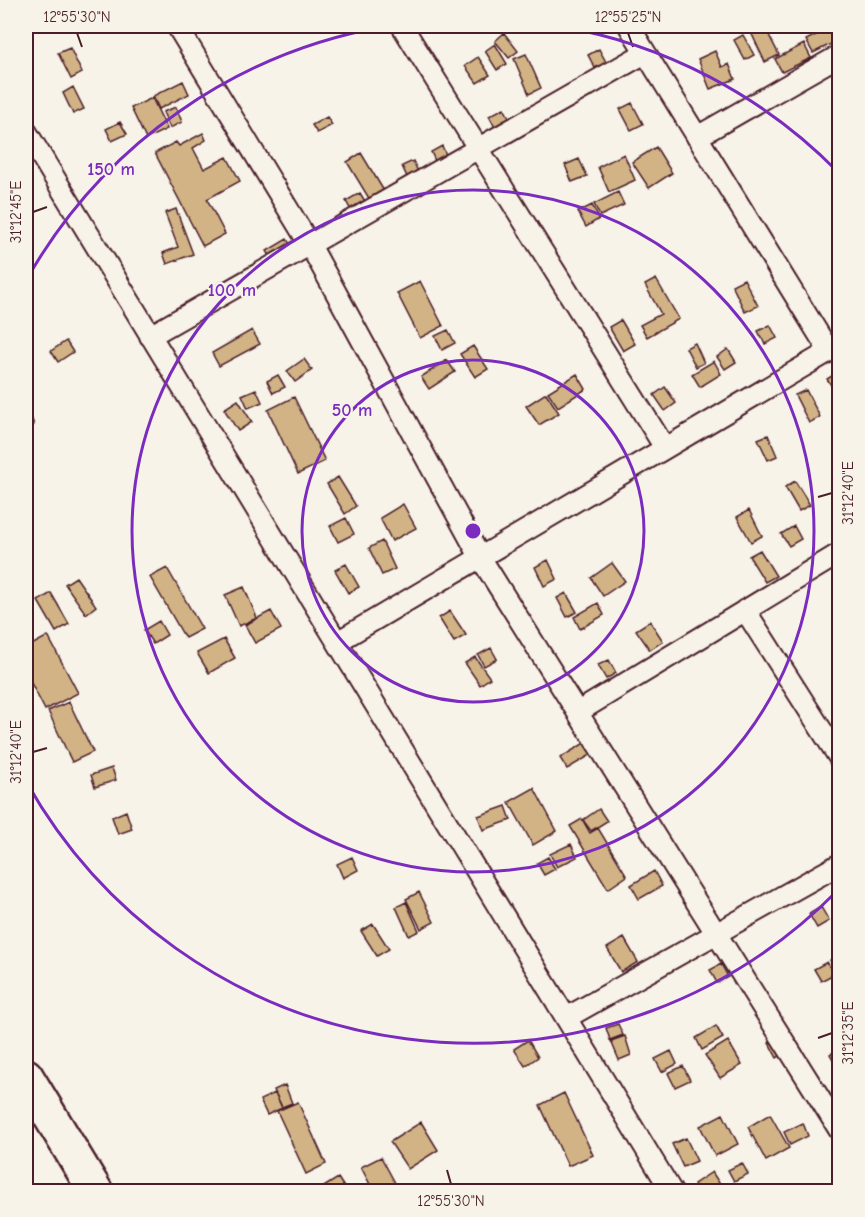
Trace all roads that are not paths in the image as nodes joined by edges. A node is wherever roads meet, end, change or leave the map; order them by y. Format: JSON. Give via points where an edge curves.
{"nodes":[{"id":1,"x":177,"y":26,"type":"edge"},
{"id":2,"x":402,"y":26,"type":"edge"},
{"id":3,"x":629,"y":26,"type":"edge"},
{"id":4,"x":645,"y":53,"type":"junction"},
{"id":5,"x":840,"y":55,"type":"edge"},
{"id":6,"x":26,"y":131,"type":"edge"},
{"id":7,"x":698,"y":137,"type":"junction"},
{"id":8,"x":479,"y":148,"type":"junction"},
{"id":9,"x":310,"y":245,"type":"junction"},
{"id":10,"x":150,"y":336,"type":"junction"},
{"id":11,"x":834,"y":348,"type":"edge"},
{"id":12,"x":665,"y":448,"type":"junction"},
{"id":13,"x":840,"y":553,"type":"edge"},
{"id":14,"x":480,"y":557,"type":"junction"},
{"id":15,"x":745,"y":610,"type":"junction"},
{"id":16,"x":337,"y":642,"type":"junction"},
{"id":17,"x":578,"y":712,"type":"junction"},
{"id":18,"x":840,"y":759,"type":"edge"},
{"id":19,"x":840,"y":864,"type":"edge"},
{"id":20,"x":716,"y":934,"type":"junction"},
{"id":21,"x":566,"y":1018,"type":"junction"},
{"id":22,"x":26,"y":1076,"type":"edge"},
{"id":23,"x":840,"y":1131,"type":"edge"},
{"id":24,"x":96,"y":1191,"type":"edge"},
{"id":25,"x":672,"y":1191,"type":"edge"}],
"edges":[{"from":1,"to":9,"type":"street"},
{"from":2,"to":8,"type":"street"},
{"from":3,"to":4,"type":"street"},
{"from":4,"to":7,"type":"street"},
{"from":4,"to":8,"type":"street"},
{"from":5,"to":7,"type":"street"},
{"from":6,"to":10,"type":"street"},
{"from":7,"to":11,"type":"street"},
{"from":8,"to":9,"type":"street"},
{"from":8,"to":12,"type":"street"},
{"from":9,"to":10,"type":"street"},
{"from":9,"to":14,"type":"street"},
{"from":10,"to":16,"type":"street"},
{"from":11,"to":12,"type":"street"},
{"from":12,"to":14,"type":"street"},
{"from":13,"to":15,"type":"street"},
{"from":14,"to":16,"type":"street"},
{"from":14,"to":17,"type":"street"},
{"from":15,"to":17,"type":"street"},
{"from":15,"to":18,"type":"street"},
{"from":16,"to":21,"type":"street"},
{"from":17,"to":20,"type":"street"},
{"from":19,"to":20,"type":"street"},
{"from":20,"to":21,"type":"street"},
{"from":20,"to":23,"type":"street"},
{"from":21,"to":25,"type":"street"},
{"from":22,"to":24,"type":"highway"}]}
